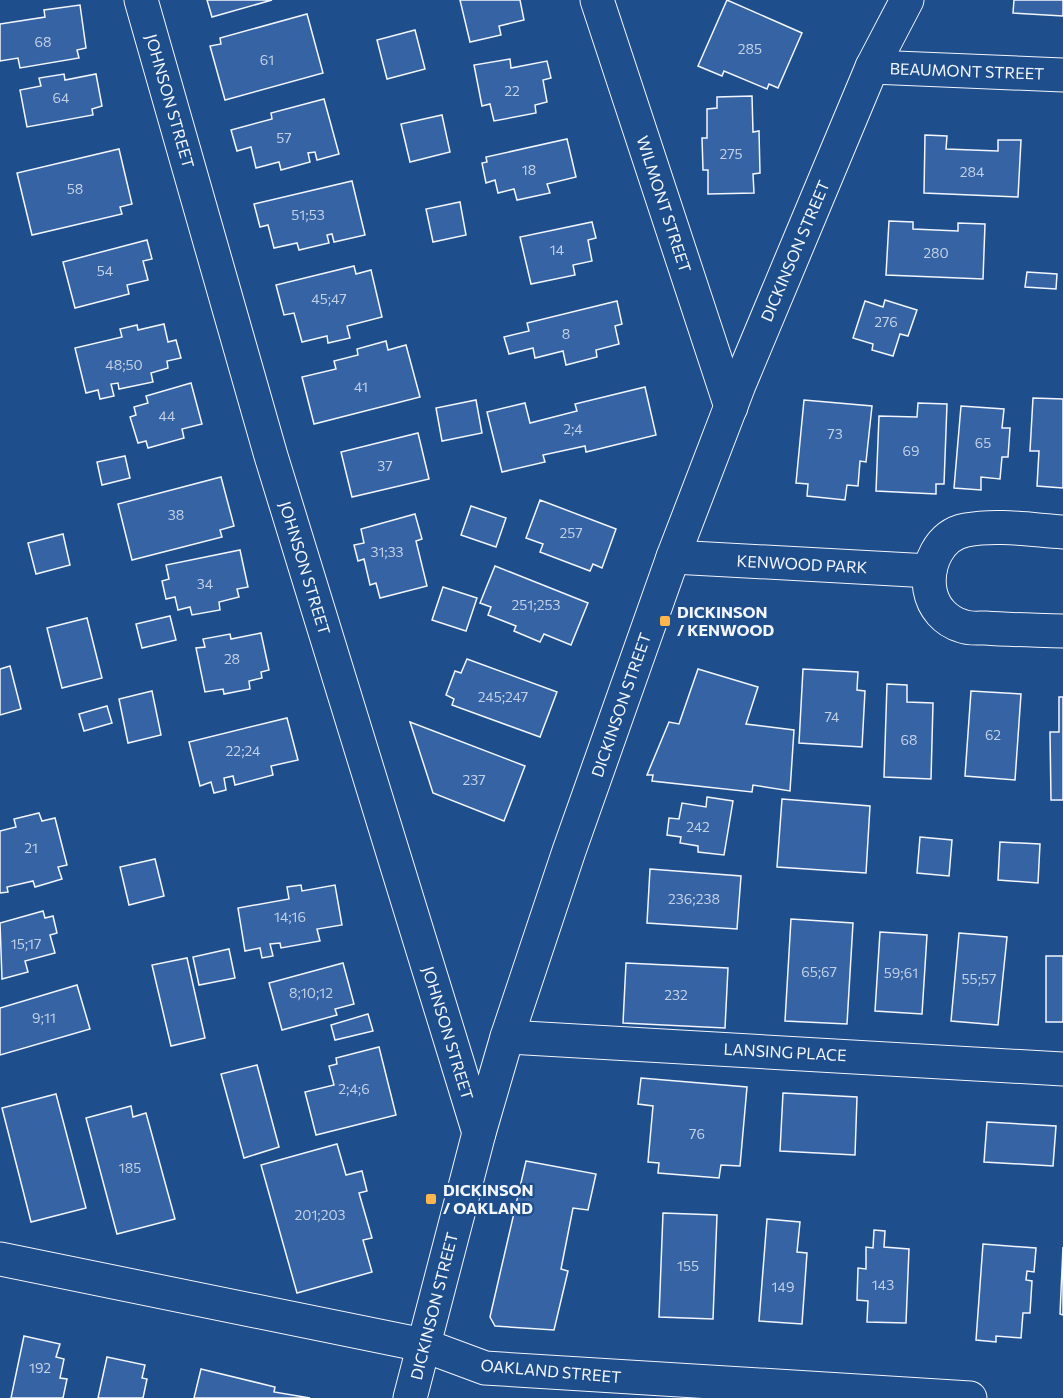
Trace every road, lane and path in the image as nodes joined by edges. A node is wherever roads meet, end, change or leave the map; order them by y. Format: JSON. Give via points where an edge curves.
{"nodes":[{"id":1,"x":141,"y":0,"type":"edge"},
{"id":2,"x":597,"y":0,"type":"edge"},
{"id":3,"x":907,"y":0,"type":"edge"},
{"id":4,"x":872,"y":67,"type":"junction"},
{"id":5,"x":1063,"y":75,"type":"edge"},
{"id":6,"x":731,"y":407,"type":"junction"},
{"id":7,"x":1063,"y":532,"type":"edge"},
{"id":8,"x":673,"y":557,"type":"junction"},
{"id":9,"x":930,"y":571,"type":"junction"},
{"id":10,"x":1063,"y":631,"type":"edge"},
{"id":11,"x":507,"y":1037,"type":"junction"},
{"id":12,"x":1063,"y":1069,"type":"edge"},
{"id":13,"x":478,"y":1133,"type":"junction"},
{"id":14,"x":0,"y":1258,"type":"edge"},
{"id":15,"x":423,"y":1345,"type":"junction"},
{"id":16,"x":410,"y":1398,"type":"edge"},
{"id":17,"x":970,"y":1398,"type":"edge"}],
"edges":[{"from":1,"to":13,"type":"street","name":"JOHNSON STREET","via":[[271,456]]},
{"from":2,"to":6,"type":"street","name":"WILMONT STREET"},
{"from":3,"to":4,"type":"street","name":"DICKINSON STREET"},
{"from":4,"to":5,"type":"street","name":"BEAUMONT STREET"},
{"from":4,"to":6,"type":"street","name":"DICKINSON STREET"},
{"from":6,"to":8,"type":"street","name":"DICKINSON STREET"},
{"from":7,"to":9,"type":"street","via":[[995,528],[953,534],[934,555]]},
{"from":8,"to":9,"type":"street","name":"KENWOOD PARK"},
{"from":8,"to":11,"type":"street","name":"DICKINSON STREET"},
{"from":9,"to":10,"type":"street","via":[[936,607],[961,626]]},
{"from":11,"to":12,"type":"street","name":"LANSING PLACE"},
{"from":11,"to":13,"type":"street","name":"DICKINSON STREET"},
{"from":13,"to":15,"type":"street","name":"DICKINSON STREET"},
{"from":14,"to":15,"type":"street","name":"OAKLAND STREET"},
{"from":15,"to":16,"type":"street","name":"DICKINSON STREET"},
{"from":15,"to":17,"type":"street","name":"OAKLAND STREET","via":[[485,1368]]}]}
